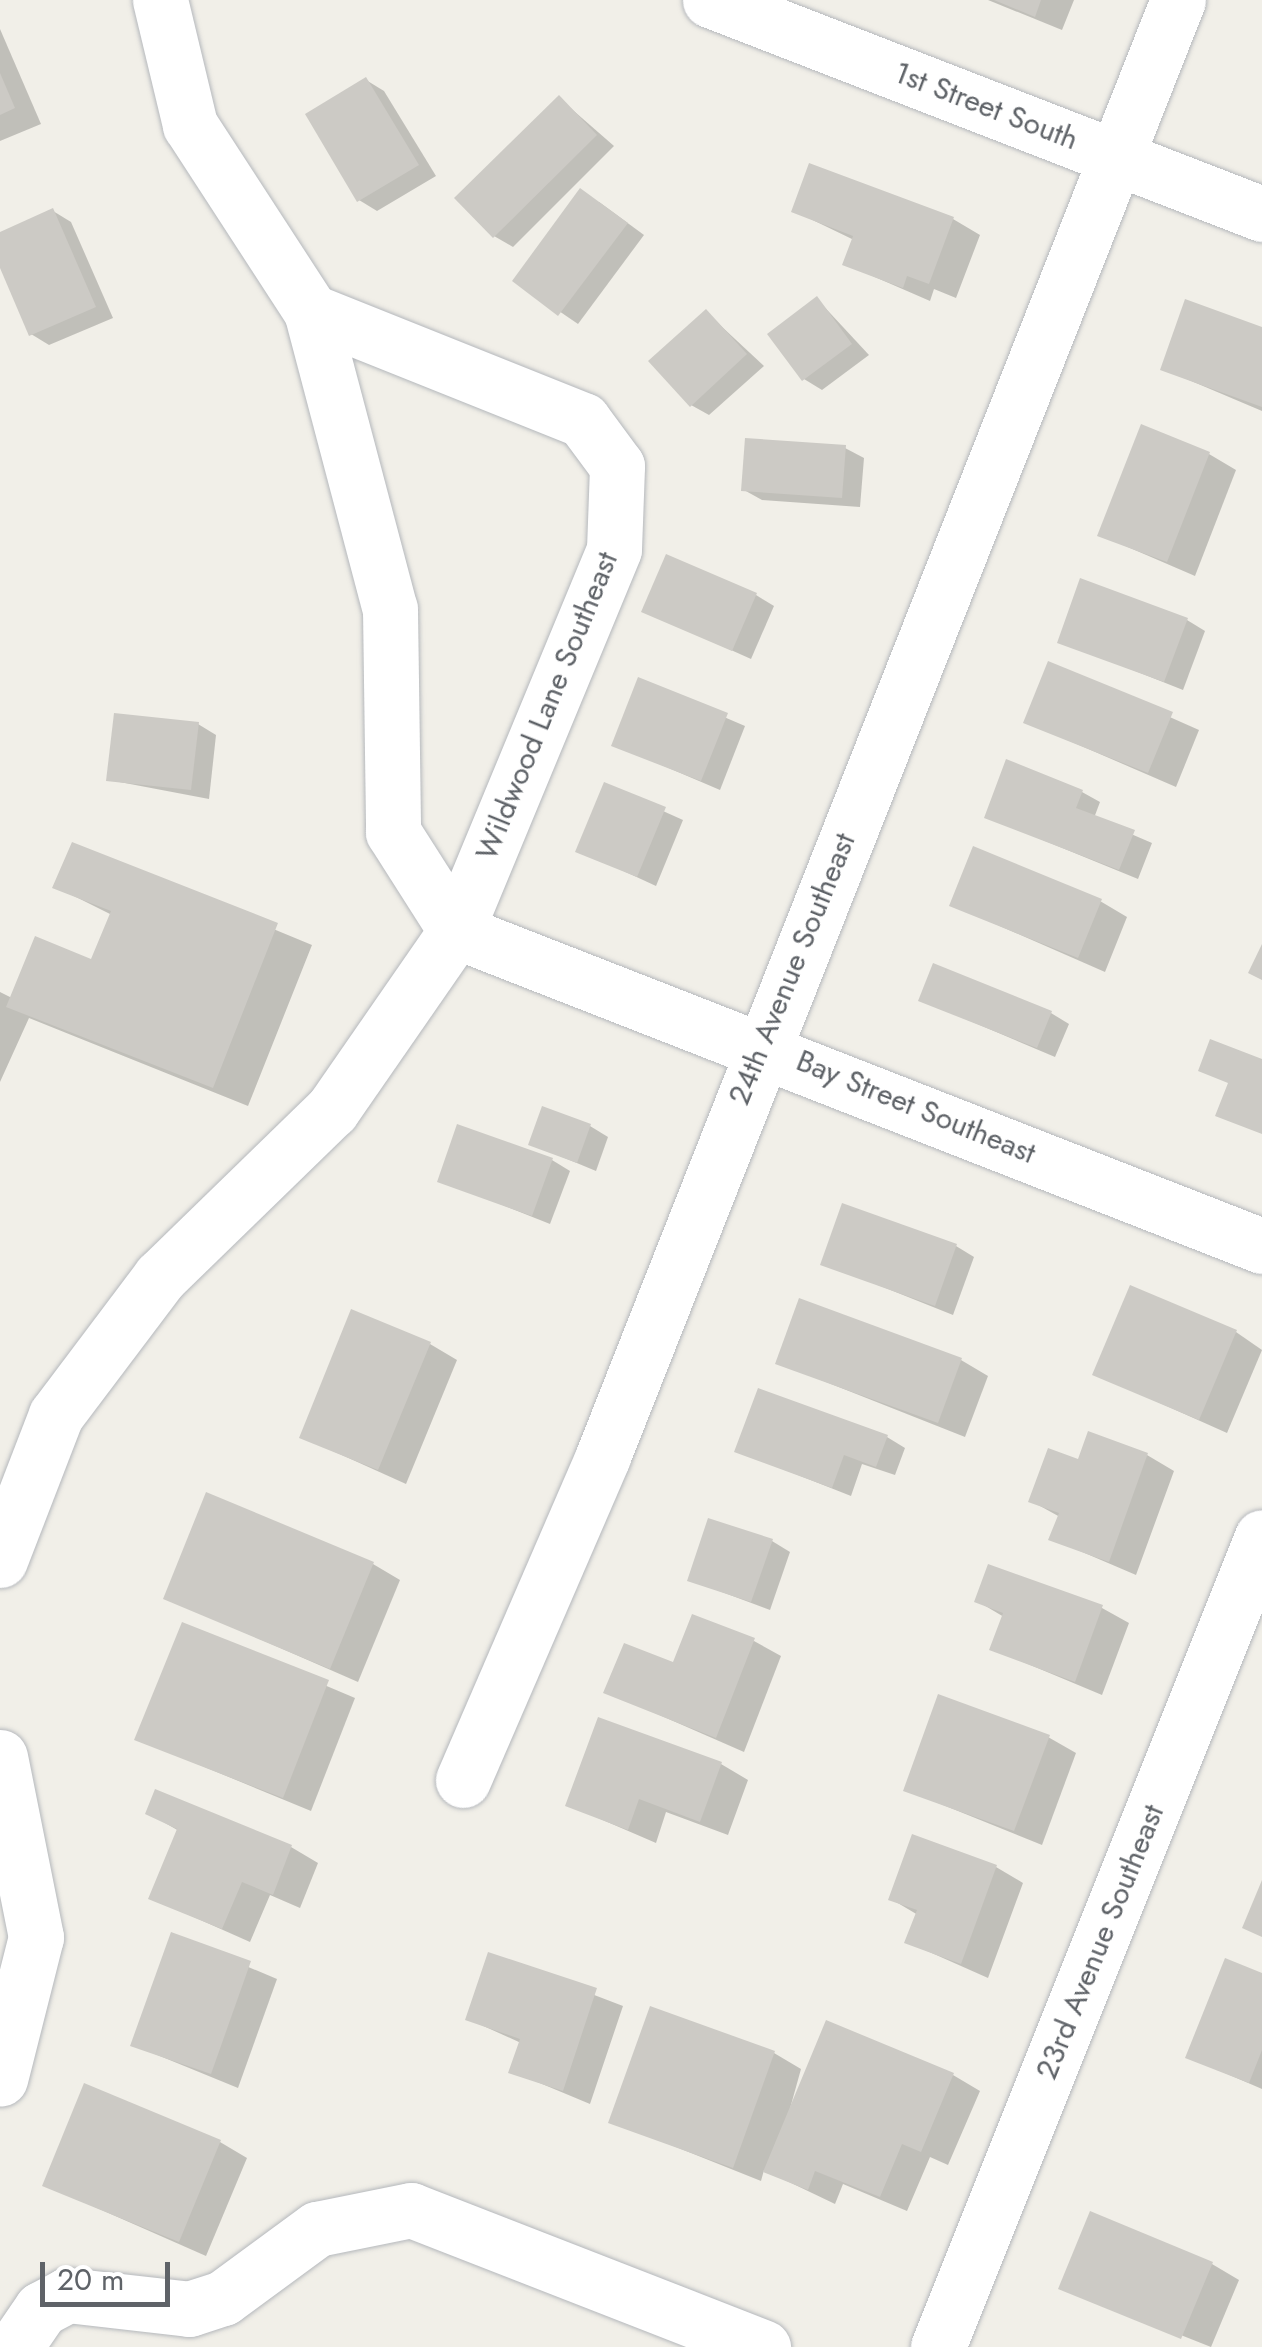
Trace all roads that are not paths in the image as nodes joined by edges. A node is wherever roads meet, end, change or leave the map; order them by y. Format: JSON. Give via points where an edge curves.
{"nodes":[{"id":1,"x":160,"y":0,"type":"edge"},
{"id":2,"x":710,"y":0,"type":"edge"},
{"id":3,"x":1178,"y":0,"type":"edge"},
{"id":4,"x":1116,"y":156,"type":"junction"},
{"id":5,"x":1262,"y":214,"type":"edge"},
{"id":6,"x":311,"y":311,"type":"junction"},
{"id":7,"x":456,"y":931,"type":"junction"},
{"id":8,"x":761,"y":1045,"type":"junction"},
{"id":9,"x":1262,"y":1246,"type":"edge"},
{"id":10,"x":1262,"y":1537,"type":"edge"},
{"id":11,"x":0,"y":1560,"type":"edge"},
{"id":12,"x":0,"y":1757,"type":"edge"},
{"id":13,"x":463,"y":1780,"type":"dead end"},
{"id":14,"x":0,"y":2079,"type":"edge"},
{"id":15,"x":15,"y":2347,"type":"edge"},
{"id":16,"x":764,"y":2347,"type":"edge"},
{"id":17,"x":938,"y":2347,"type":"edge"}],
"edges":[{"from":1,"to":6,"type":"street","via":[[190,125]]},
{"from":2,"to":4,"type":"street","name":"1st Street South"},
{"from":3,"to":4,"type":"street","name":"24th Avenue Southeast"},
{"from":4,"to":5,"type":"street","name":"1st Street South"},
{"from":4,"to":8,"type":"street","name":"24th Avenue Southeast"},
{"from":6,"to":7,"type":"street","via":[[390,609],[393,832]]},
{"from":6,"to":7,"type":"street","name":"Wildwood Lane Southeast","via":[[584,420],[617,466],[614,549]]},
{"from":7,"to":8,"type":"street","name":"Bay Street Southeast"},
{"from":7,"to":11,"type":"street","name":"Wildwood Lane Southeast","via":[[332,1110],[160,1277],[56,1415]]},
{"from":8,"to":9,"type":"street","name":"Bay Street Southeast"},
{"from":8,"to":13,"type":"street","name":"24th Avenue Southeast","via":[[603,1456]]},
{"from":10,"to":17,"type":"street","name":"23rd Avenue Southeast"},
{"from":12,"to":14,"type":"street","via":[[36,1937]]},
{"from":15,"to":16,"type":"street","via":[[41,2309],[68,2296],[189,2309],[224,2298],[316,2229],[358,2214],[411,2210]]}]}
